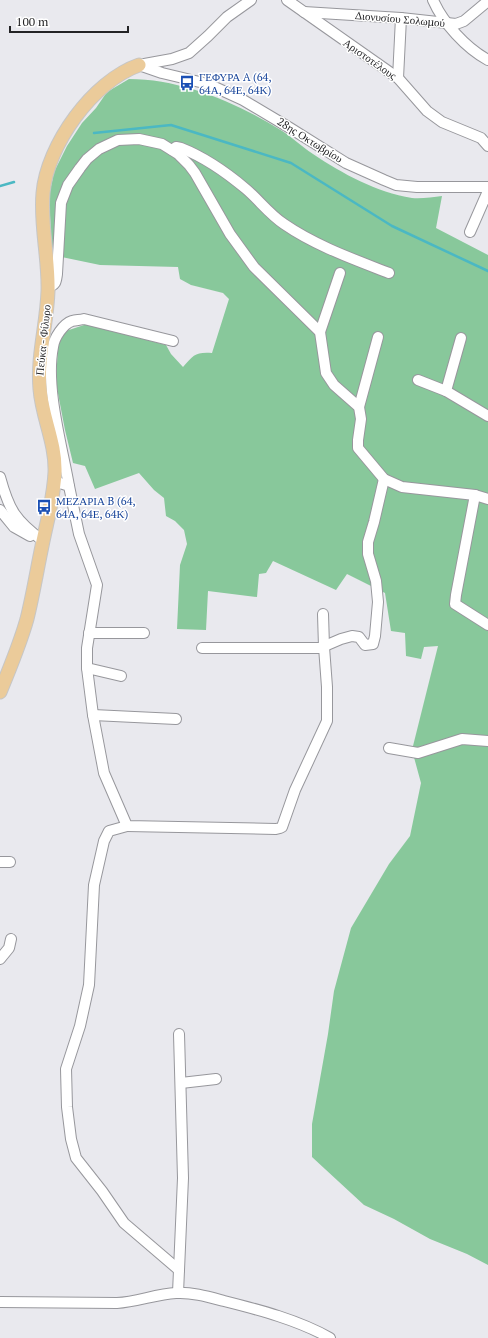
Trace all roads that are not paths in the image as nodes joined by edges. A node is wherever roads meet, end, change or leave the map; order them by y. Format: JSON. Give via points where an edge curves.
{"nodes":[{"id":1,"x":251,"y":0,"type":"edge"},
{"id":2,"x":287,"y":0,"type":"edge"},
{"id":3,"x":301,"y":0,"type":"edge"},
{"id":4,"x":433,"y":0,"type":"edge"},
{"id":5,"x":488,"y":1,"type":"edge"},
{"id":6,"x":234,"y":5,"type":"edge"},
{"id":7,"x":304,"y":12,"type":"junction"},
{"id":8,"x":401,"y":18,"type":"junction"},
{"id":9,"x":446,"y":24,"type":"junction"},
{"id":10,"x":488,"y":60,"type":"edge"},
{"id":11,"x":139,"y":65,"type":"junction"},
{"id":12,"x":398,"y":78,"type":"junction"},
{"id":13,"x":486,"y":139,"type":"edge"},
{"id":14,"x":172,"y":150,"type":"junction"},
{"id":15,"x":488,"y":187,"type":"edge"},
{"id":16,"x":488,"y":191,"type":"edge"},
{"id":17,"x":470,"y":232,"type":"dead end"},
{"id":18,"x":389,"y":272,"type":"dead end"},
{"id":19,"x":340,"y":274,"type":"dead end"},
{"id":20,"x":48,"y":286,"type":"junction"},
{"id":21,"x":320,"y":332,"type":"junction"},
{"id":22,"x":378,"y":337,"type":"dead end"},
{"id":23,"x":461,"y":338,"type":"dead end"},
{"id":24,"x":173,"y":341,"type":"dead end"},
{"id":25,"x":418,"y":380,"type":"dead end"},
{"id":26,"x":446,"y":390,"type":"junction"},
{"id":27,"x":359,"y":407,"type":"junction"},
{"id":28,"x":488,"y":416,"type":"edge"},
{"id":29,"x":0,"y":477,"type":"edge"},
{"id":30,"x":384,"y":479,"type":"junction"},
{"id":31,"x":54,"y":481,"type":"junction"},
{"id":32,"x":69,"y":486,"type":"junction"},
{"id":33,"x":475,"y":495,"type":"junction"},
{"id":34,"x":488,"y":499,"type":"edge"},
{"id":35,"x":0,"y":510,"type":"edge"},
{"id":36,"x":43,"y":541,"type":"junction"},
{"id":37,"x":323,"y":614,"type":"dead end"},
{"id":38,"x":488,"y":625,"type":"edge"},
{"id":39,"x":89,"y":633,"type":"junction"},
{"id":40,"x":144,"y":633,"type":"dead end"},
{"id":41,"x":324,"y":647,"type":"junction"},
{"id":42,"x":202,"y":648,"type":"dead end"},
{"id":43,"x":87,"y":668,"type":"junction"},
{"id":44,"x":121,"y":676,"type":"dead end"},
{"id":45,"x":0,"y":692,"type":"edge"},
{"id":46,"x":93,"y":715,"type":"junction"},
{"id":47,"x":176,"y":719,"type":"dead end"},
{"id":48,"x":488,"y":741,"type":"edge"},
{"id":49,"x":389,"y":748,"type":"dead end"},
{"id":50,"x":127,"y":826,"type":"junction"},
{"id":51,"x":11,"y":939,"type":"dead end"},
{"id":52,"x":0,"y":959,"type":"edge"},
{"id":53,"x":179,"y":1034,"type":"dead end"},
{"id":54,"x":216,"y":1079,"type":"dead end"},
{"id":55,"x":181,"y":1083,"type":"junction"},
{"id":56,"x":179,"y":1270,"type":"junction"},
{"id":57,"x":178,"y":1293,"type":"junction"},
{"id":58,"x":0,"y":1302,"type":"edge"},
{"id":59,"x":330,"y":1338,"type":"edge"}],
"edges":[{"from":1,"to":6,"type":"street"},
{"from":2,"to":7,"type":"street","name":"Αριστοτέλους"},
{"from":3,"to":7,"type":"street"},
{"from":4,"to":9,"type":"street"},
{"from":5,"to":9,"type":"street","name":"Διονυσίου Σολωμού","via":[[464,21]]},
{"from":6,"to":11,"type":"street","via":[[227,17],[188,53],[172,59]]},
{"from":7,"to":8,"type":"street","name":"Διονυσίου Σολωμού"},
{"from":7,"to":12,"type":"street","name":"Αριστοτέλους"},
{"from":8,"to":9,"type":"street","name":"Διονυσίου Σολωμού"},
{"from":8,"to":12,"type":"street"},
{"from":9,"to":10,"type":"street","via":[[474,52]]},
{"from":11,"to":15,"type":"street","name":"28ης Οκτωβρίου","via":[[208,84],[243,100],[346,163],[396,185]]},
{"from":11,"to":20,"type":"main road","name":"Πεύκα - Φίλυρο","via":[[113,78],[92,97],[63,136],[49,164],[43,198]]},
{"from":12,"to":13,"type":"street","name":"Αριστοτέλους","via":[[427,111],[442,122]]},
{"from":14,"to":18,"type":"street","via":[[181,148],[217,168],[245,188],[273,216],[305,237],[347,257]]},
{"from":14,"to":20,"type":"street","via":[[162,144],[146,140],[125,139],[105,146],[87,159],[68,185],[62,199],[57,274],[55,284]]},
{"from":14,"to":21,"type":"street","via":[[195,173],[230,234],[254,267]]},
{"from":16,"to":17,"type":"street"},
{"from":19,"to":21,"type":"street"},
{"from":20,"to":31,"type":"main road","name":"Πεύκα - Φίλυρο","via":[[39,380],[42,407],[46,414],[52,445]]},
{"from":21,"to":27,"type":"street","via":[[326,373],[334,385]]},
{"from":22,"to":27,"type":"street"},
{"from":23,"to":26,"type":"street"},
{"from":24,"to":32,"type":"street","via":[[84,319],[71,321],[64,326],[53,346],[52,389]]},
{"from":25,"to":26,"type":"street"},
{"from":26,"to":28,"type":"street"},
{"from":27,"to":30,"type":"street","via":[[361,419],[358,448]]},
{"from":29,"to":36,"type":"street","via":[[14,514],[26,528]]},
{"from":30,"to":33,"type":"street","via":[[402,487]]},
{"from":30,"to":41,"type":"street","via":[[368,542],[378,602],[374,642],[372,645],[365,645],[358,637],[352,636]]},
{"from":31,"to":32,"type":"street"},
{"from":31,"to":36,"type":"main road","name":"Πεύκα - Φίλυρο"},
{"from":32,"to":39,"type":"street","via":[[79,534],[97,585]]},
{"from":33,"to":34,"type":"street"},
{"from":33,"to":38,"type":"street","via":[[455,604]]},
{"from":35,"to":36,"type":"street","via":[[14,527]]},
{"from":36,"to":45,"type":"main road","name":"Πεύκα - Φίλυρο","via":[[26,619]]},
{"from":37,"to":41,"type":"street"},
{"from":39,"to":40,"type":"street"},
{"from":39,"to":43,"type":"street"},
{"from":41,"to":42,"type":"street"},
{"from":41,"to":50,"type":"street","via":[[327,721],[294,790],[280,828]]},
{"from":43,"to":44,"type":"street"},
{"from":43,"to":46,"type":"street"},
{"from":46,"to":47,"type":"street"},
{"from":46,"to":50,"type":"street","via":[[104,773]]},
{"from":48,"to":49,"type":"street","via":[[462,739],[418,753]]},
{"from":50,"to":56,"type":"street","via":[[109,831],[104,841],[94,885],[89,985],[80,1026],[66,1069],[67,1108],[76,1158],[124,1223]]},
{"from":51,"to":52,"type":"street","via":[[9,948]]},
{"from":53,"to":55,"type":"street"},
{"from":54,"to":55,"type":"street"},
{"from":55,"to":56,"type":"street","via":[[183,1178]]},
{"from":56,"to":57,"type":"street"},
{"from":57,"to":58,"type":"street","via":[[116,1303]]},
{"from":57,"to":59,"type":"street","via":[[200,1295],[264,1312]]}]}
